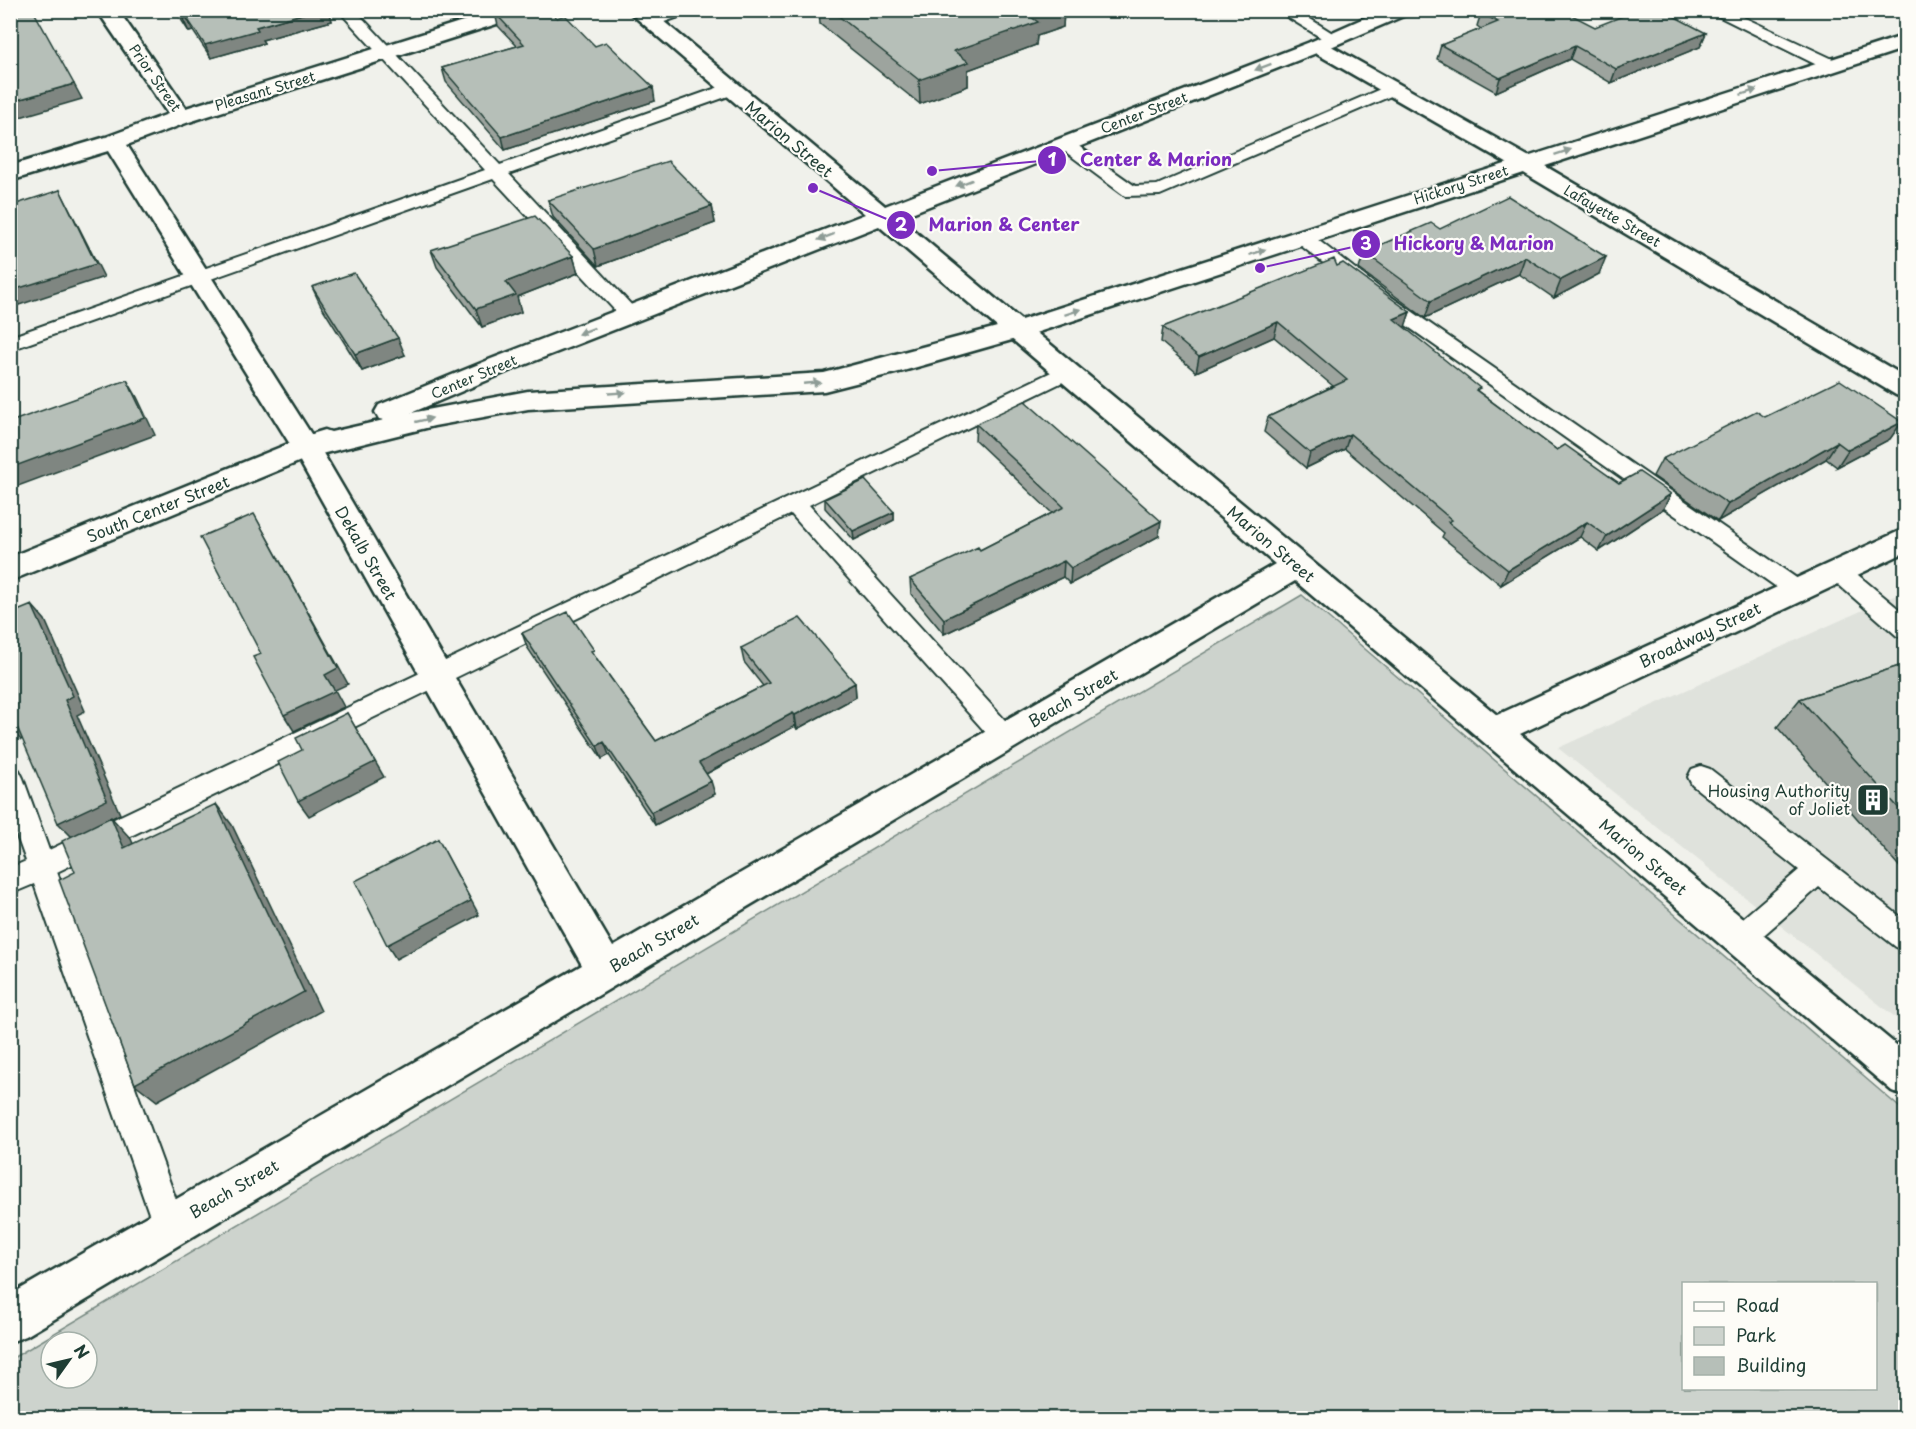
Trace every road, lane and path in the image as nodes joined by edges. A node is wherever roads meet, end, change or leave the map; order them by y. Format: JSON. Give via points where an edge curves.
{"nodes":[{"id":1,"x":107,"y":10,"type":"edge"},
{"id":2,"x":346,"y":10,"type":"edge"},
{"id":3,"x":521,"y":10,"type":"edge"},
{"id":4,"x":684,"y":10,"type":"edge"},
{"id":5,"x":1284,"y":10,"type":"edge"},
{"id":6,"x":1401,"y":10,"type":"edge"},
{"id":7,"x":1714,"y":10,"type":"edge"},
{"id":8,"x":644,"y":16,"type":"edge"},
{"id":9,"x":1905,"y":41,"type":"edge"},
{"id":10,"x":1325,"y":42,"type":"junction"},
{"id":11,"x":384,"y":53,"type":"junction"},
{"id":12,"x":1831,"y":65,"type":"junction"},
{"id":13,"x":731,"y":89,"type":"junction"},
{"id":14,"x":1392,"y":89,"type":"junction"},
{"id":15,"x":182,"y":117,"type":"junction"},
{"id":16,"x":114,"y":142,"type":"junction"},
{"id":17,"x":1064,"y":144,"type":"junction"},
{"id":18,"x":1525,"y":164,"type":"junction"},
{"id":19,"x":496,"y":173,"type":"junction"},
{"id":20,"x":10,"y":174,"type":"edge"},
{"id":21,"x":881,"y":216,"type":"junction"},
{"id":22,"x":1302,"y":237,"type":"junction"},
{"id":23,"x":198,"y":277,"type":"junction"},
{"id":24,"x":629,"y":314,"type":"junction"},
{"id":25,"x":1017,"y":330,"type":"junction"},
{"id":26,"x":10,"y":344,"type":"edge"},
{"id":27,"x":1066,"y":372,"type":"junction"},
{"id":28,"x":1905,"y":389,"type":"edge"},
{"id":29,"x":306,"y":448,"type":"junction"},
{"id":30,"x":794,"y":503,"type":"junction"},
{"id":31,"x":1905,"y":539,"type":"edge"},
{"id":32,"x":1297,"y":566,"type":"junction"},
{"id":33,"x":10,"y":570,"type":"edge"},
{"id":34,"x":1838,"y":571,"type":"junction"},
{"id":35,"x":1797,"y":590,"type":"junction"},
{"id":36,"x":1905,"y":629,"type":"edge"},
{"id":37,"x":436,"y":675,"type":"junction"},
{"id":38,"x":1494,"y":731,"type":"junction"},
{"id":39,"x":1005,"y":737,"type":"junction"},
{"id":40,"x":1701,"y":777,"type":"dead end"},
{"id":41,"x":10,"y":778,"type":"edge"},
{"id":42,"x":41,"y":867,"type":"junction"},
{"id":43,"x":1819,"y":870,"type":"junction"},
{"id":44,"x":10,"y":882,"type":"edge"},
{"id":45,"x":1740,"y":938,"type":"junction"},
{"id":46,"x":1905,"y":938,"type":"edge"},
{"id":47,"x":606,"y":971,"type":"junction"},
{"id":48,"x":1905,"y":1078,"type":"edge"},
{"id":49,"x":170,"y":1227,"type":"junction"},
{"id":50,"x":10,"y":1320,"type":"edge"}],
"edges":[{"from":1,"to":15,"type":"street","name":"Prior Street"},
{"from":2,"to":11,"type":"lane"},
{"from":3,"to":11,"type":"street","name":"Pleasant Street"},
{"from":4,"to":8,"type":"lane"},
{"from":5,"to":10,"type":"lane"},
{"from":6,"to":10,"type":"street","name":"Center Street"},
{"from":7,"to":12,"type":"lane"},
{"from":8,"to":13,"type":"street","name":"Marion Street"},
{"from":9,"to":12,"type":"street","name":"Hickory Street"},
{"from":10,"to":14,"type":"street","name":"Lafayette Street"},
{"from":10,"to":17,"type":"street","name":"Center Street","one_way":true},
{"from":11,"to":15,"type":"street","name":"Pleasant Street"},
{"from":11,"to":19,"type":"lane"},
{"from":18,"to":12,"type":"street","name":"Hickory Street","one_way":true},
{"from":13,"to":19,"type":"lane"},
{"from":13,"to":21,"type":"street","name":"Marion Street"},
{"from":14,"to":17,"type":"lane","via":[[1160,190],[1131,192]]},
{"from":14,"to":18,"type":"street","name":"Lafayette Street"},
{"from":15,"to":16,"type":"street","name":"Pleasant Street"},
{"from":16,"to":20,"type":"street","name":"Pleasant Street"},
{"from":16,"to":23,"type":"street","name":"Dekalb Street"},
{"from":17,"to":21,"type":"street","name":"Center Street","one_way":true},
{"from":18,"to":22,"type":"street","name":"Hickory Street"},
{"from":18,"to":28,"type":"street","name":"Lafayette Street"},
{"from":19,"to":23,"type":"lane"},
{"from":19,"to":24,"type":"lane"},
{"from":21,"to":24,"type":"street","name":"Center Street","one_way":true},
{"from":21,"to":25,"type":"street","name":"Marion Street"},
{"from":25,"to":22,"type":"street","name":"Hickory Street","one_way":true},
{"from":22,"to":35,"type":"lane","via":[[1383,300]]},
{"from":23,"to":26,"type":"lane"},
{"from":23,"to":29,"type":"street","name":"Dekalb Street"},
{"from":24,"to":29,"type":"street","name":"Center Street","one_way":true},
{"from":25,"to":27,"type":"street","name":"Marion Street"},
{"from":29,"to":25,"type":"street","name":"Center Street","one_way":true,"via":[[434,417],[528,400],[824,382]]},
{"from":27,"to":30,"type":"lane"},
{"from":27,"to":32,"type":"street","name":"Marion Street"},
{"from":29,"to":33,"type":"street","name":"South Center Street"},
{"from":29,"to":37,"type":"street","name":"Dekalb Street"},
{"from":30,"to":37,"type":"lane"},
{"from":30,"to":39,"type":"lane"},
{"from":31,"to":34,"type":"street","name":"Broadway Street"},
{"from":32,"to":38,"type":"street","name":"Marion Street"},
{"from":32,"to":39,"type":"street","name":"Beach Street"},
{"from":34,"to":35,"type":"street","name":"Broadway Street"},
{"from":34,"to":36,"type":"lane"},
{"from":35,"to":38,"type":"street","name":"Broadway Street"},
{"from":37,"to":42,"type":"lane"},
{"from":37,"to":47,"type":"street","name":"Dekalb Street"},
{"from":38,"to":45,"type":"street","name":"Marion Street"},
{"from":39,"to":47,"type":"street","name":"Beach Street"},
{"from":40,"to":43,"type":"lane"},
{"from":41,"to":42,"type":"lane"},
{"from":42,"to":44,"type":"lane"},
{"from":42,"to":49,"type":"lane"},
{"from":43,"to":45,"type":"lane"},
{"from":43,"to":46,"type":"lane"},
{"from":45,"to":48,"type":"street","name":"Marion Street"},
{"from":47,"to":49,"type":"street","name":"Beach Street"},
{"from":49,"to":50,"type":"street","name":"Beach Street"}]}
